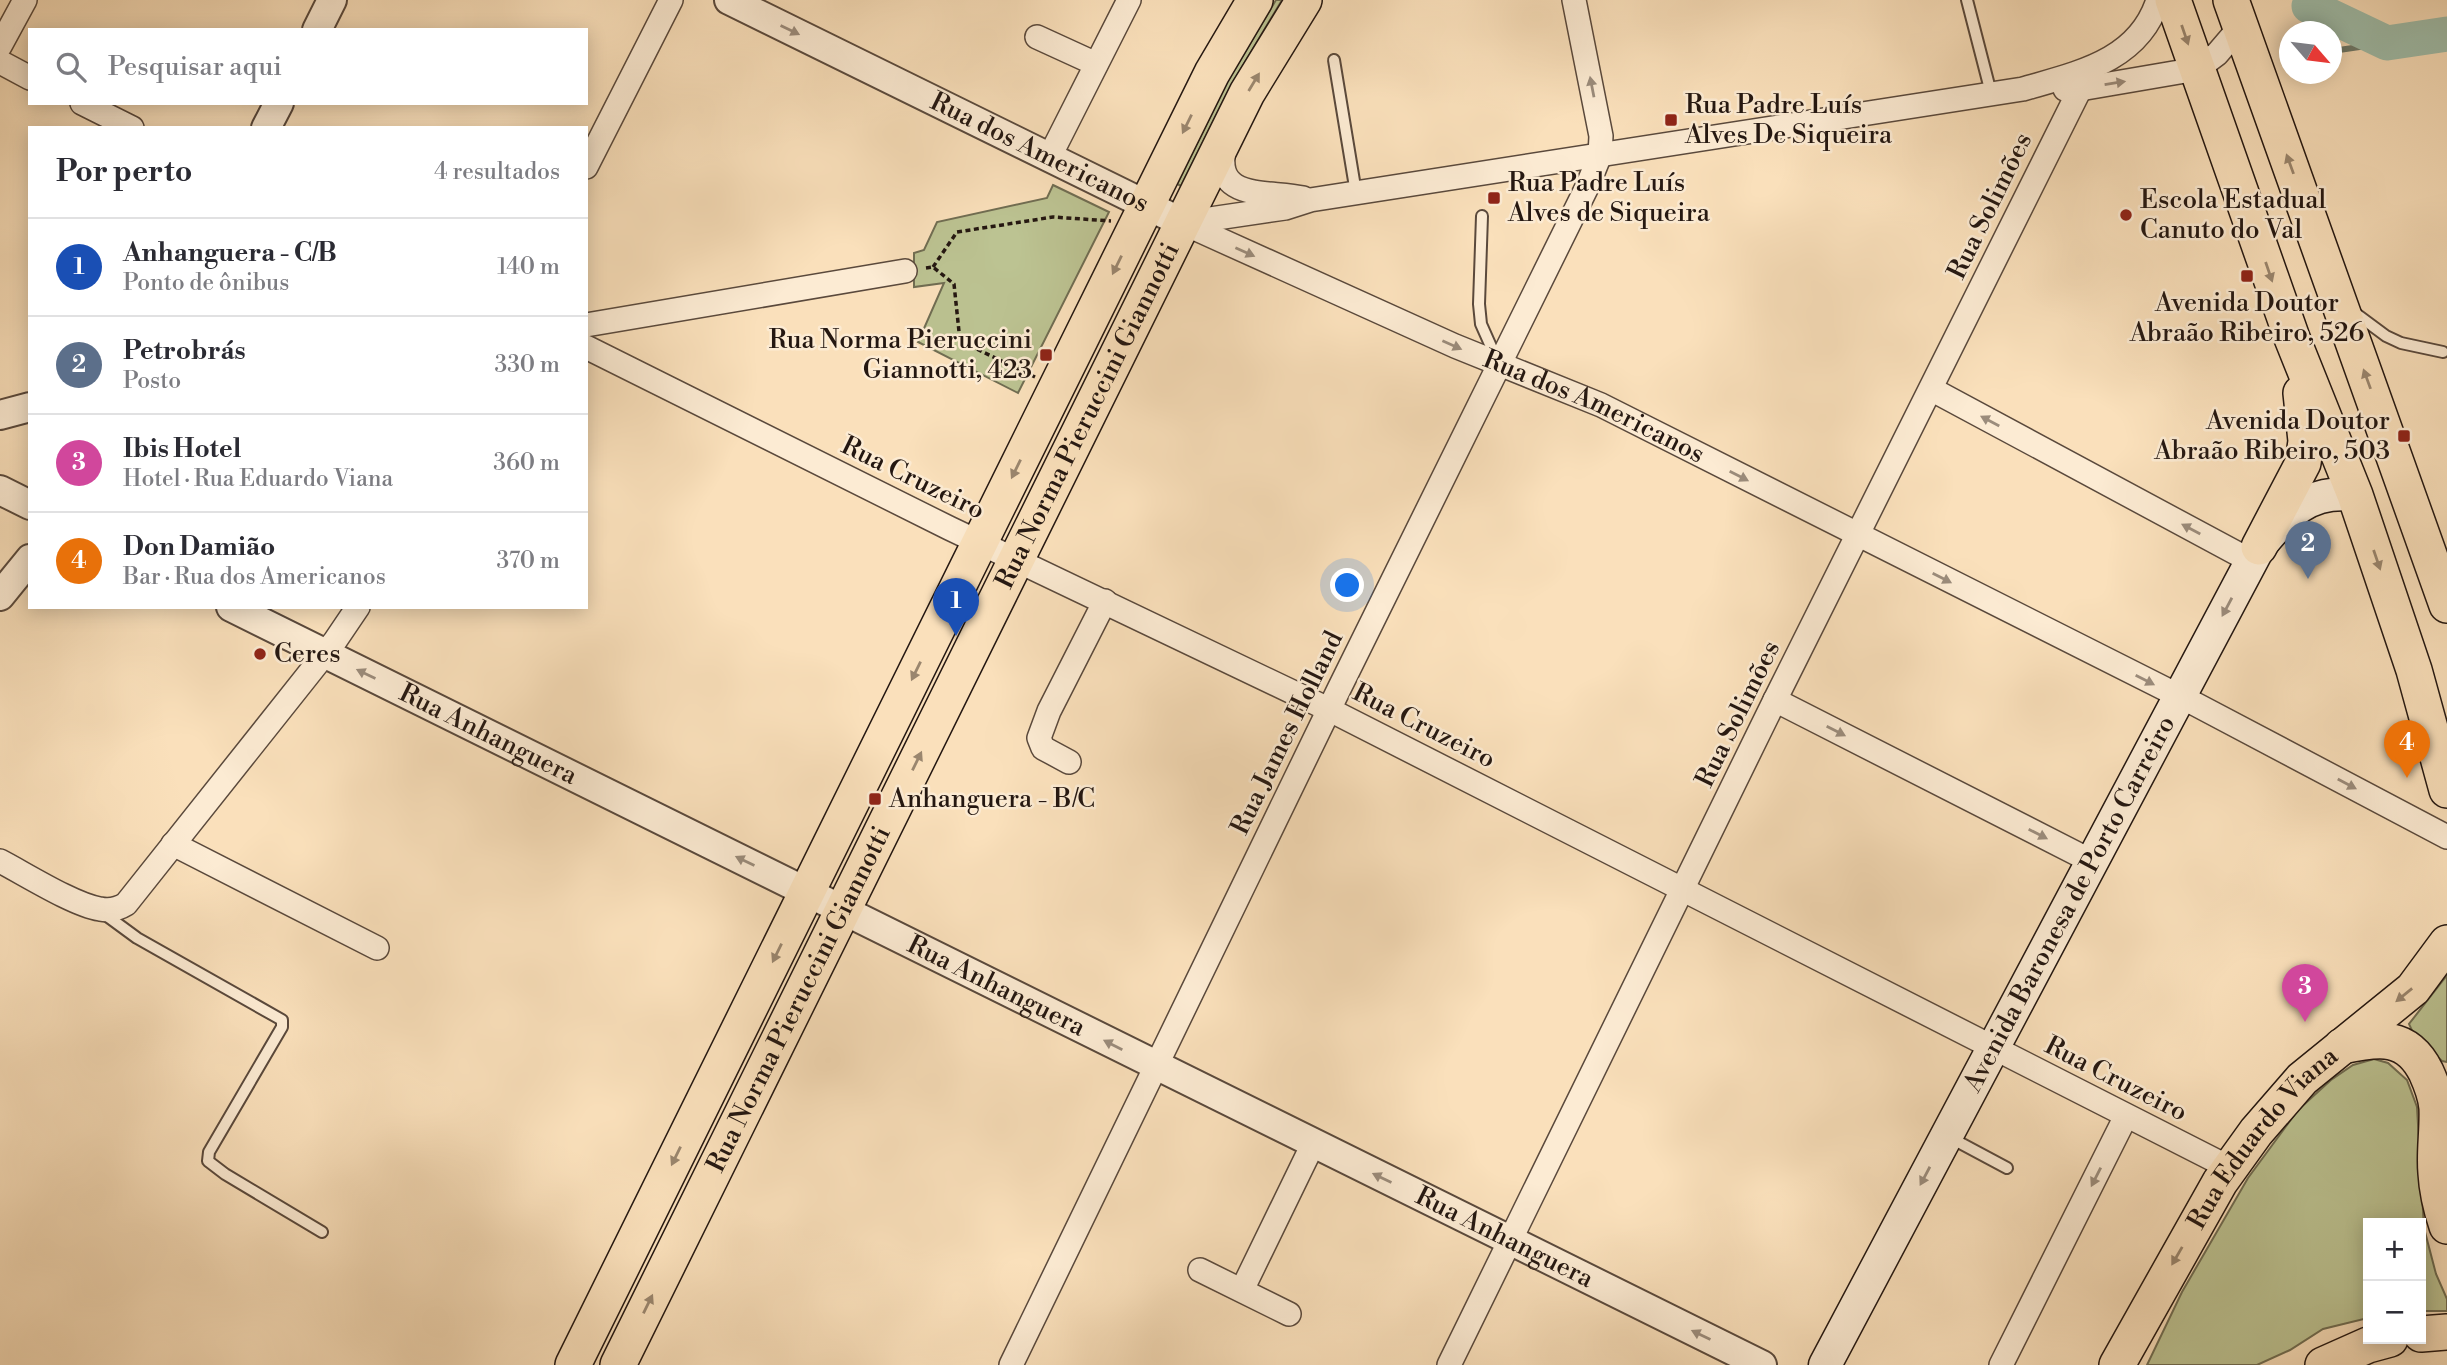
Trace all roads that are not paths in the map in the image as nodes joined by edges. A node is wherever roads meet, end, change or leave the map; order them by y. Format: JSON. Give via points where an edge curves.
{"nodes":[{"id":1,"x":24,"y":0,"type":"edge"},
{"id":2,"x":332,"y":0,"type":"edge"},
{"id":3,"x":671,"y":0,"type":"edge"},
{"id":4,"x":729,"y":0,"type":"edge"},
{"id":5,"x":1129,"y":0,"type":"edge"},
{"id":6,"x":1255,"y":0,"type":"edge"},
{"id":7,"x":1304,"y":0,"type":"edge"},
{"id":8,"x":1574,"y":0,"type":"edge"},
{"id":9,"x":1967,"y":0,"type":"edge"},
{"id":10,"x":2158,"y":0,"type":"edge"},
{"id":11,"x":2173,"y":0,"type":"edge"},
{"id":12,"x":2236,"y":13,"type":"edge"},
{"id":13,"x":318,"y":28,"type":"edge"},
{"id":14,"x":1037,"y":37,"type":"dead end"},
{"id":15,"x":0,"y":46,"type":"edge"},
{"id":16,"x":1334,"y":60,"type":"dead end"},
{"id":17,"x":0,"y":62,"type":"edge"},
{"id":18,"x":1096,"y":64,"type":"junction"},
{"id":19,"x":2197,"y":69,"type":"junction"},
{"id":20,"x":28,"y":77,"type":"edge"},
{"id":21,"x":2023,"y":89,"type":"junction"},
{"id":22,"x":2080,"y":89,"type":"junction"},
{"id":23,"x":1992,"y":93,"type":"junction"},
{"id":24,"x":86,"y":105,"type":"edge"},
{"id":25,"x":278,"y":105,"type":"edge"},
{"id":26,"x":128,"y":126,"type":"edge"},
{"id":27,"x":267,"y":126,"type":"edge"},
{"id":28,"x":1228,"y":132,"type":"junction"},
{"id":29,"x":1600,"y":155,"type":"junction"},
{"id":30,"x":1049,"y":158,"type":"junction"},
{"id":31,"x":588,"y":163,"type":"edge"},
{"id":32,"x":1356,"y":193,"type":"junction"},
{"id":33,"x":1310,"y":200,"type":"junction"},
{"id":34,"x":1147,"y":204,"type":"junction"},
{"id":35,"x":1482,"y":216,"type":"dead end"},
{"id":36,"x":1183,"y":223,"type":"junction"},
{"id":37,"x":905,"y":271,"type":"road end"},
{"id":38,"x":2339,"y":301,"type":"junction"},
{"id":39,"x":588,"y":325,"type":"edge"},
{"id":40,"x":2292,"y":338,"type":"junction"},
{"id":41,"x":588,"y":348,"type":"edge"},
{"id":42,"x":2443,"y":352,"type":"dead end"},
{"id":43,"x":1499,"y":365,"type":"junction"},
{"id":44,"x":1931,"y":389,"type":"junction"},
{"id":45,"x":28,"y":408,"type":"edge"},
{"id":46,"x":0,"y":415,"type":"edge"},
{"id":47,"x":0,"y":490,"type":"edge"},
{"id":48,"x":2355,"y":495,"type":"junction"},
{"id":49,"x":28,"y":504,"type":"edge"},
{"id":50,"x":1858,"y":536,"type":"junction"},
{"id":51,"x":980,"y":542,"type":"junction"},
{"id":52,"x":2255,"y":554,"type":"junction"},
{"id":53,"x":1016,"y":560,"type":"junction"},
{"id":54,"x":28,"y":561,"type":"edge"},
{"id":55,"x":0,"y":596,"type":"edge"},
{"id":56,"x":2444,"y":597,"type":"edge"},
{"id":57,"x":1105,"y":601,"type":"junction"},
{"id":58,"x":235,"y":609,"type":"edge"},
{"id":59,"x":357,"y":609,"type":"edge"},
{"id":60,"x":325,"y":654,"type":"junction"},
{"id":61,"x":2179,"y":696,"type":"junction"},
{"id":62,"x":1774,"y":701,"type":"junction"},
{"id":63,"x":1330,"y":710,"type":"junction"},
{"id":64,"x":1069,"y":762,"type":"dead end"},
{"id":65,"x":2447,"y":790,"type":"edge"},
{"id":66,"x":2447,"y":838,"type":"edge"},
{"id":67,"x":173,"y":844,"type":"junction"},
{"id":68,"x":0,"y":861,"type":"edge"},
{"id":69,"x":2091,"y":861,"type":"junction"},
{"id":70,"x":1682,"y":888,"type":"junction"},
{"id":71,"x":807,"y":891,"type":"junction"},
{"id":72,"x":98,"y":909,"type":"junction"},
{"id":73,"x":843,"y":909,"type":"junction"},
{"id":74,"x":2447,"y":943,"type":"edge"},
{"id":75,"x":377,"y":948,"type":"dead end"},
{"id":76,"x":2342,"y":1046,"type":"junction"},
{"id":77,"x":1993,"y":1049,"type":"junction"},
{"id":78,"x":1156,"y":1066,"type":"junction"},
{"id":79,"x":2126,"y":1116,"type":"junction"},
{"id":80,"x":1947,"y":1136,"type":"junction"},
{"id":81,"x":1313,"y":1144,"type":"junction"},
{"id":82,"x":2007,"y":1168,"type":"dead end"},
{"id":83,"x":2230,"y":1168,"type":"junction"},
{"id":84,"x":2447,"y":1226,"type":"edge"},
{"id":85,"x":322,"y":1232,"type":"dead end"},
{"id":86,"x":1510,"y":1241,"type":"junction"},
{"id":87,"x":1200,"y":1270,"type":"dead end"},
{"id":88,"x":1242,"y":1290,"type":"junction"},
{"id":89,"x":1289,"y":1314,"type":"dead end"},
{"id":90,"x":2447,"y":1332,"type":"edge"},
{"id":91,"x":2426,"y":1334,"type":"edge"},
{"id":92,"x":2372,"y":1344,"type":"edge"},
{"id":93,"x":573,"y":1365,"type":"edge"},
{"id":94,"x":618,"y":1365,"type":"edge"},
{"id":95,"x":1011,"y":1365,"type":"edge"},
{"id":96,"x":1449,"y":1365,"type":"edge"},
{"id":97,"x":1762,"y":1365,"type":"edge"},
{"id":98,"x":1825,"y":1365,"type":"edge"},
{"id":99,"x":2001,"y":1365,"type":"edge"},
{"id":100,"x":2116,"y":1365,"type":"edge"},
{"id":101,"x":2323,"y":1365,"type":"edge"}],
"edges":[{"from":1,"to":15,"type":"street"},
{"from":2,"to":13,"type":"street"},
{"from":3,"to":31,"type":"street"},
{"from":4,"to":30,"type":"street","name":"Rua dos Americanos","one_way":true},
{"from":5,"to":18,"type":"street"},
{"from":6,"to":34,"type":"main road","name":"Rua Norma Pieruccini Giannotti","one_way":true,"via":[[1212,73]]},
{"from":28,"to":7,"type":"main road","name":"Rua Norma Pieruccini Giannotti","one_way":true},
{"from":29,"to":8,"type":"street","name":"Rua James Holland","one_way":true,"via":[[1599,124]]},
{"from":9,"to":23,"type":"lane"},
{"from":10,"to":21,"type":"street","via":[[2151,21],[2126,49],[2065,77]]},
{"from":11,"to":19,"type":"main road","one_way":true},
{"from":12,"to":19,"type":"street","via":[[2217,54]]},
{"from":38,"to":12,"type":"main road","one_way":true},
{"from":14,"to":18,"type":"street"},
{"from":16,"to":32,"type":"lane"},
{"from":17,"to":20,"type":"street"},
{"from":18,"to":30,"type":"street"},
{"from":22,"to":19,"type":"street","one_way":true},
{"from":19,"to":40,"type":"main road","one_way":true},
{"from":21,"to":22,"type":"street"},
{"from":21,"to":23,"type":"street"},
{"from":22,"to":44,"type":"street","name":"Rua Solimões"},
{"from":23,"to":29,"type":"street"},
{"from":24,"to":26,"type":"street"},
{"from":25,"to":27,"type":"street"},
{"from":28,"to":33,"type":"street","via":[[1223,165],[1230,184]]},
{"from":28,"to":36,"type":"main road","name":"Rua Norma Pieruccini Giannotti"},
{"from":29,"to":32,"type":"street"},
{"from":29,"to":43,"type":"street","name":"Rua James Holland"},
{"from":30,"to":34,"type":"street","name":"Rua dos Americanos"},
{"from":32,"to":33,"type":"street"},
{"from":33,"to":36,"type":"street"},
{"from":34,"to":36,"type":"street","name":"Rua dos Americanos"},
{"from":34,"to":51,"type":"main road","name":"Rua Norma Pieruccini Giannotti","one_way":true},
{"from":35,"to":43,"type":"lane","via":[[1481,324]]},
{"from":36,"to":43,"type":"street","name":"Rua dos Americanos","one_way":true},
{"from":36,"to":53,"type":"main road","name":"Rua Norma Pieruccini Giannotti"},
{"from":37,"to":39,"type":"street"},
{"from":38,"to":42,"type":"lane","via":[[2386,336]]},
{"from":56,"to":38,"type":"main road","one_way":true},
{"from":40,"to":48,"type":"main road"},
{"from":40,"to":52,"type":"main road","via":[[2306,441],[2302,463]]},
{"from":41,"to":51,"type":"street","name":"Rua Cruzeiro"},
{"from":43,"to":50,"type":"street","name":"Rua dos Americanos","one_way":true,"via":[[1601,405]]},
{"from":43,"to":63,"type":"street","name":"Rua James Holland"},
{"from":44,"to":50,"type":"street","name":"Rua Solimões"},
{"from":52,"to":44,"type":"street","one_way":true},
{"from":45,"to":46,"type":"street"},
{"from":47,"to":49,"type":"street"},
{"from":48,"to":52,"type":"main road","name":"Avenida Baronesa de Porto Carreiro","via":[[2331,494],[2302,504]]},
{"from":48,"to":56,"type":"main road","via":[[2397,511],[2422,572]]},
{"from":48,"to":65,"type":"main road","one_way":true,"via":[[2414,670]]},
{"from":50,"to":61,"type":"street","name":"Rua dos Americanos","one_way":true},
{"from":50,"to":62,"type":"street","name":"Rua Solimões"},
{"from":51,"to":53,"type":"street","name":"Rua Cruzeiro"},
{"from":51,"to":71,"type":"main road","name":"Rua Norma Pieruccini Giannotti","one_way":true},
{"from":52,"to":61,"type":"main road","name":"Avenida Baronesa de Porto Carreiro","one_way":true},
{"from":53,"to":57,"type":"street","name":"Rua Cruzeiro"},
{"from":73,"to":53,"type":"main road","name":"Rua Norma Pieruccini Giannotti","one_way":true},
{"from":54,"to":55,"type":"street"},
{"from":57,"to":63,"type":"street","name":"Rua Cruzeiro"},
{"from":57,"to":64,"type":"street","via":[[1039,738],[1043,748]]},
{"from":58,"to":60,"type":"street","name":"Rua Anhanguera"},
{"from":59,"to":60,"type":"street"},
{"from":60,"to":67,"type":"street"},
{"from":71,"to":60,"type":"street","name":"Rua Anhanguera","one_way":true},
{"from":61,"to":66,"type":"street","name":"Rua dos Americanos","one_way":true},
{"from":61,"to":69,"type":"main road","name":"Avenida Baronesa de Porto Carreiro"},
{"from":62,"to":69,"type":"street","one_way":true},
{"from":62,"to":70,"type":"street","name":"Rua Solimões"},
{"from":63,"to":70,"type":"street","name":"Rua Cruzeiro"},
{"from":63,"to":78,"type":"street","name":"Rua James Holland"},
{"from":67,"to":72,"type":"street","via":[[133,897],[119,908]]},
{"from":67,"to":75,"type":"street"},
{"from":68,"to":72,"type":"street"},
{"from":69,"to":77,"type":"main road","name":"Avenida Baronesa de Porto Carreiro"},
{"from":70,"to":77,"type":"street","name":"Rua Cruzeiro"},
{"from":70,"to":86,"type":"street","name":"Rua Solimões"},
{"from":71,"to":73,"type":"street","name":"Rua Anhanguera"},
{"from":71,"to":93,"type":"main road","name":"Rua Norma Pieruccini Giannotti","one_way":true},
{"from":72,"to":85,"type":"lane","via":[[137,938],[282,1020],[208,1161]]},
{"from":78,"to":73,"type":"street","name":"Rua Anhanguera","one_way":true},
{"from":94,"to":73,"type":"main road","name":"Rua Norma Pieruccini Giannotti","one_way":true},
{"from":74,"to":76,"type":"main road","name":"Rua Eduardo Viana","one_way":true,"via":[[2413,989]]},
{"from":76,"to":83,"type":"main road","name":"Rua Eduardo Viana","via":[[2302,1079]]},
{"from":76,"to":84,"type":"main road","via":[[2387,1040],[2418,1056],[2437,1107],[2435,1171]]},
{"from":77,"to":79,"type":"street","name":"Rua Cruzeiro"},
{"from":77,"to":80,"type":"main road","name":"Avenida Baronesa de Porto Carreiro"},
{"from":78,"to":81,"type":"street","name":"Rua Anhanguera"},
{"from":78,"to":95,"type":"street","name":"Rua James Holland"},
{"from":79,"to":83,"type":"street","name":"Rua Cruzeiro"},
{"from":79,"to":99,"type":"street","one_way":true},
{"from":80,"to":82,"type":"lane"},
{"from":80,"to":98,"type":"main road","name":"Avenida Baronesa de Porto Carreiro","one_way":true},
{"from":86,"to":81,"type":"street","name":"Rua Anhanguera","one_way":true},
{"from":81,"to":88,"type":"street"},
{"from":83,"to":100,"type":"main road","name":"Rua Eduardo Viana","one_way":true},
{"from":86,"to":96,"type":"street","name":"Rua Solimões"},
{"from":97,"to":86,"type":"street","name":"Rua Anhanguera","one_way":true},
{"from":87,"to":88,"type":"street"},
{"from":88,"to":89,"type":"street"},
{"from":90,"to":91,"type":"main road"},
{"from":92,"to":101,"type":"main road"}]}
